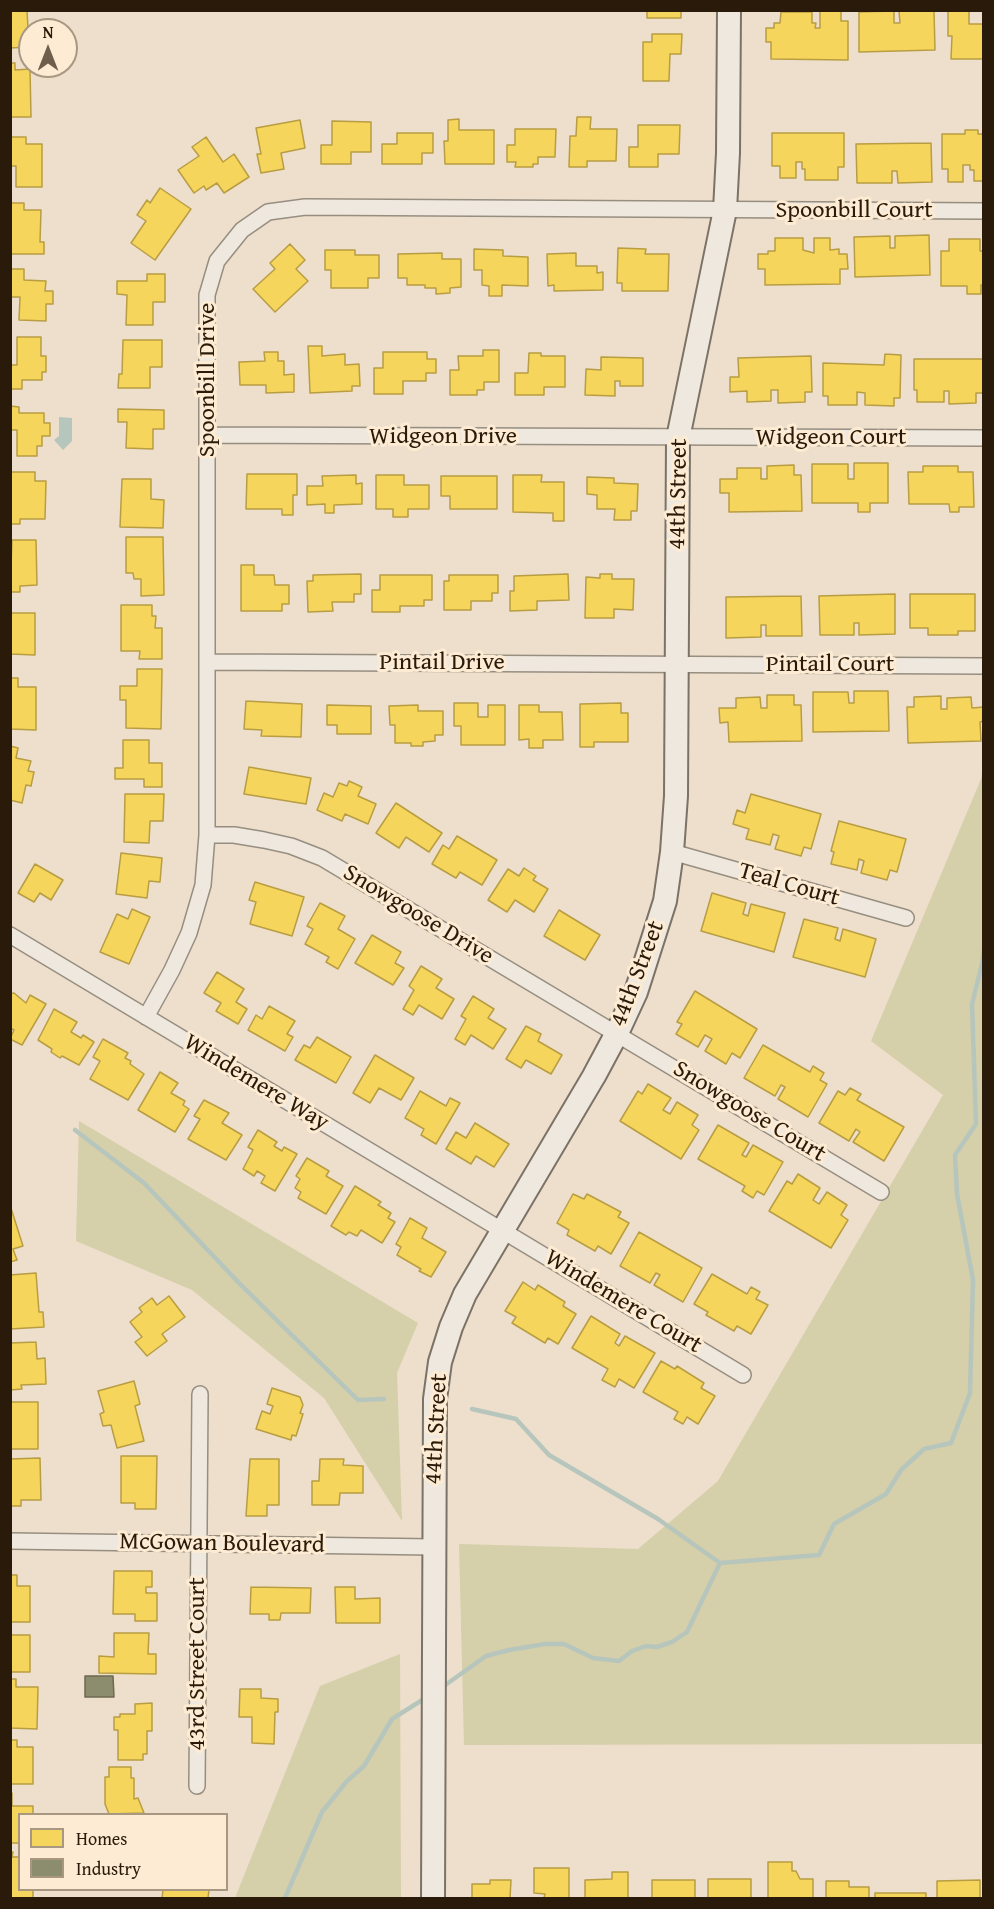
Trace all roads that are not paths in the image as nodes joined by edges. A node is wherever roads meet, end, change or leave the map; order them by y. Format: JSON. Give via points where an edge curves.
{"nodes":[{"id":1,"x":729,"y":10,"type":"edge"},
{"id":2,"x":725,"y":210,"type":"junction"},
{"id":3,"x":984,"y":211,"type":"edge"},
{"id":4,"x":208,"y":435,"type":"junction"},
{"id":5,"x":678,"y":438,"type":"junction"},
{"id":6,"x":984,"y":438,"type":"edge"},
{"id":7,"x":207,"y":662,"type":"junction"},
{"id":8,"x":677,"y":665,"type":"junction"},
{"id":9,"x":984,"y":666,"type":"edge"},
{"id":10,"x":207,"y":835,"type":"junction"},
{"id":11,"x":672,"y":852,"type":"junction"},
{"id":12,"x":906,"y":918,"type":"dead end"},
{"id":13,"x":10,"y":935,"type":"edge"},
{"id":14,"x":146,"y":1017,"type":"junction"},
{"id":15,"x":616,"y":1033,"type":"junction"},
{"id":16,"x":881,"y":1192,"type":"dead end"},
{"id":17,"x":502,"y":1230,"type":"junction"},
{"id":18,"x":743,"y":1375,"type":"dead end"},
{"id":19,"x":200,"y":1394,"type":"dead end"},
{"id":20,"x":10,"y":1540,"type":"edge"},
{"id":21,"x":198,"y":1543,"type":"junction"},
{"id":22,"x":433,"y":1547,"type":"junction"},
{"id":23,"x":198,"y":1786,"type":"dead end"},
{"id":24,"x":433,"y":1899,"type":"edge"}],
"edges":[{"from":1,"to":2,"type":"street","name":"44th Street"},
{"from":2,"to":3,"type":"street","name":"Spoonbill Court"},
{"from":2,"to":4,"type":"street","name":"Spoonbill Drive","via":[[305,207],[268,212],[242,230],[217,261],[207,294]]},
{"from":2,"to":5,"type":"street","name":"44th Street"},
{"from":4,"to":5,"type":"street","name":"Widgeon Drive"},
{"from":4,"to":7,"type":"street","name":"Spoonbill Drive"},
{"from":5,"to":6,"type":"street","name":"Widgeon Court"},
{"from":5,"to":8,"type":"street","name":"44th Street"},
{"from":7,"to":8,"type":"street","name":"Pintail Drive"},
{"from":7,"to":10,"type":"street","name":"Spoonbill Drive"},
{"from":8,"to":9,"type":"street","name":"Pintail Court"},
{"from":8,"to":11,"type":"street","name":"44th Street"},
{"from":10,"to":14,"type":"street","name":"Spoonbill Drive","via":[[203,885],[189,933]]},
{"from":10,"to":15,"type":"street","name":"Snowgoose Drive","via":[[264,840],[322,858]]},
{"from":11,"to":12,"type":"street","name":"Teal Court"},
{"from":11,"to":15,"type":"street","name":"44th Street","via":[[665,901],[651,947],[636,992]]},
{"from":13,"to":14,"type":"street","name":"Windemere Way"},
{"from":14,"to":17,"type":"street","name":"Windemere Way"},
{"from":15,"to":16,"type":"street","name":"Snowgoose Court"},
{"from":15,"to":17,"type":"street","name":"44th Street"},
{"from":17,"to":18,"type":"street","name":"Windemere Court"},
{"from":17,"to":22,"type":"street","name":"44th Street","via":[[465,1294],[440,1362],[434,1418]]},
{"from":19,"to":21,"type":"street","name":"43rd Street Court"},
{"from":20,"to":21,"type":"street","name":"McGowan Boulevard"},
{"from":21,"to":22,"type":"street","name":"McGowan Boulevard"},
{"from":21,"to":23,"type":"street","name":"43rd Street Court"},
{"from":22,"to":24,"type":"street","name":"44th Street"}]}
